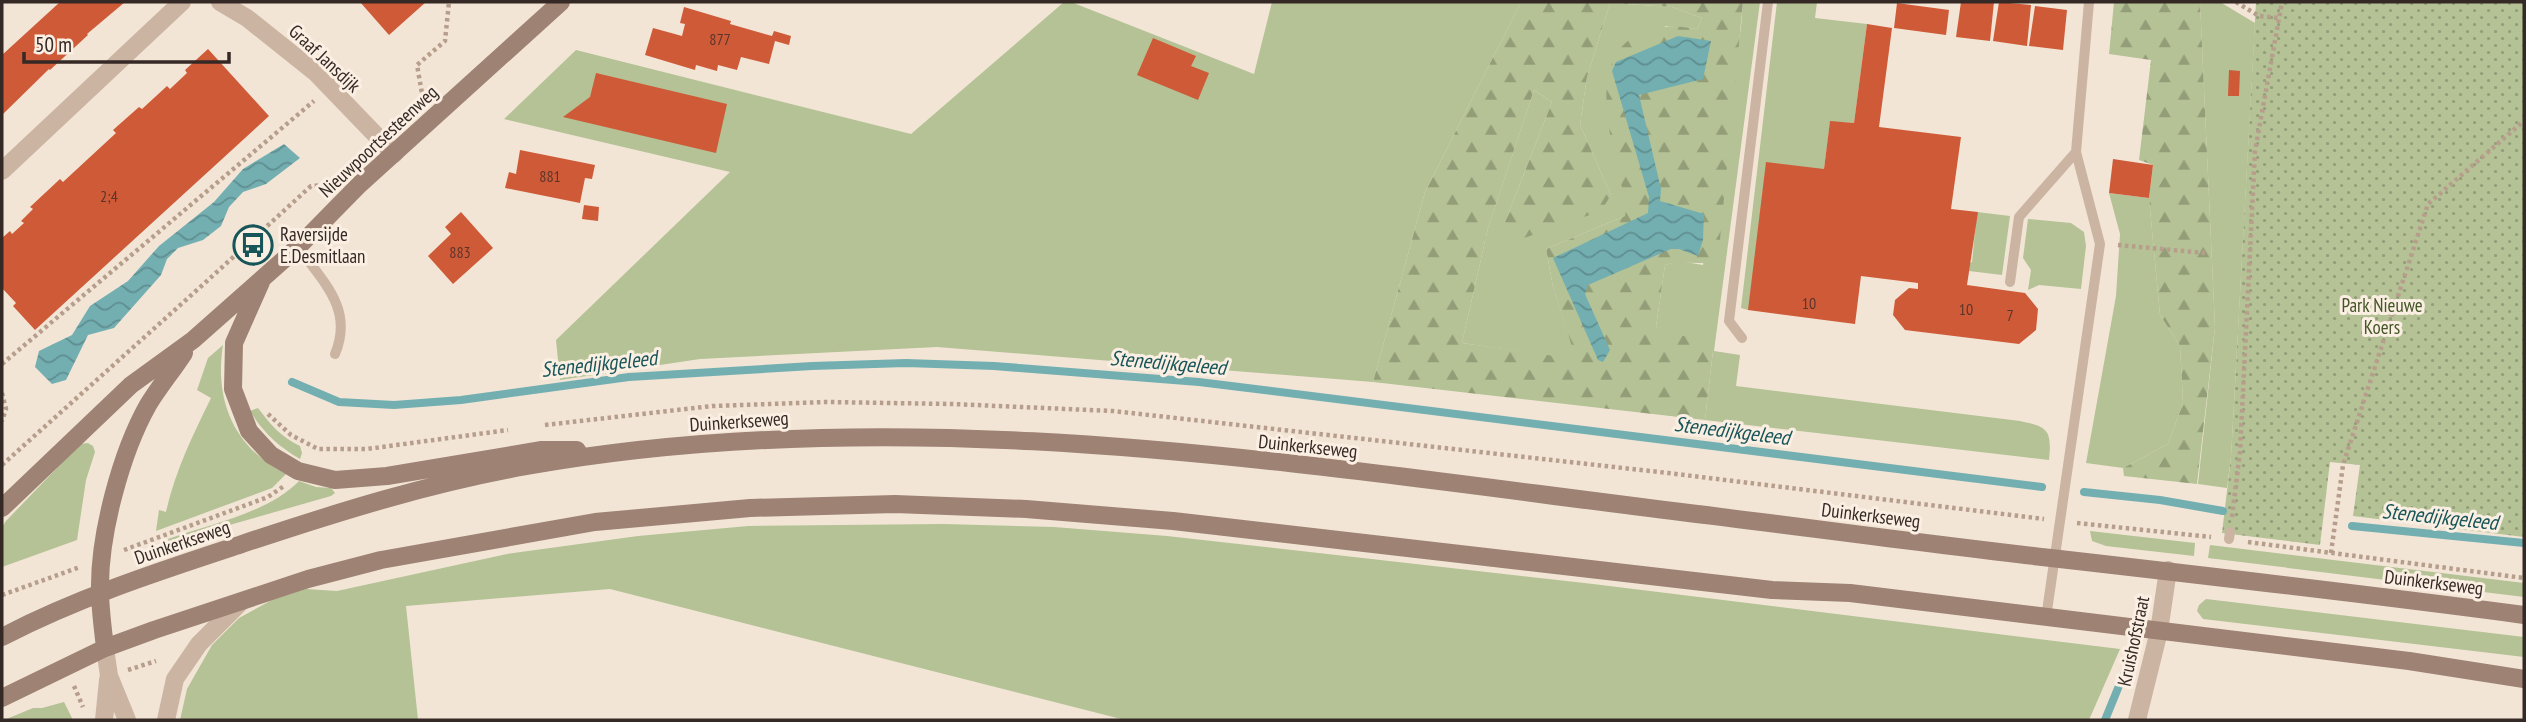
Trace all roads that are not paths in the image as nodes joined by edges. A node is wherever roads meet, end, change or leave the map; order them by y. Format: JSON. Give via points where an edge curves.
{"nodes":[{"id":1,"x":182,"y":2,"type":"edge"},
{"id":2,"x":220,"y":2,"type":"edge"},
{"id":3,"x":561,"y":2,"type":"edge"},
{"id":4,"x":1768,"y":2,"type":"edge"},
{"id":5,"x":2089,"y":2,"type":"edge"},
{"id":6,"x":2076,"y":152,"type":"junction"},
{"id":7,"x":394,"y":154,"type":"junction"},
{"id":8,"x":2,"y":172,"type":"edge"},
{"id":9,"x":298,"y":247,"type":"junction"},
{"id":10,"x":264,"y":276,"type":"junction"},
{"id":11,"x":2010,"y":282,"type":"dead end"},
{"id":12,"x":1742,"y":338,"type":"dead end"},
{"id":13,"x":193,"y":340,"type":"junction"},
{"id":14,"x":335,"y":354,"type":"dead end"},
{"id":15,"x":643,"y":449,"type":"junction"},
{"id":16,"x":2,"y":509,"type":"edge"},
{"id":17,"x":2054,"y":558,"type":"junction"},
{"id":18,"x":2168,"y":570,"type":"junction"},
{"id":19,"x":100,"y":592,"type":"junction"},
{"id":20,"x":241,"y":602,"type":"junction"},
{"id":21,"x":2524,"y":615,"type":"edge"},
{"id":22,"x":2046,"y":618,"type":"junction"},
{"id":23,"x":2159,"y":631,"type":"junction"},
{"id":24,"x":2,"y":637,"type":"edge"},
{"id":25,"x":106,"y":648,"type":"junction"},
{"id":26,"x":109,"y":676,"type":"junction"},
{"id":27,"x":2524,"y":679,"type":"edge"},
{"id":28,"x":2,"y":698,"type":"edge"},
{"id":29,"x":104,"y":720,"type":"edge"},
{"id":30,"x":127,"y":720,"type":"edge"},
{"id":31,"x":166,"y":720,"type":"edge"},
{"id":32,"x":2137,"y":720,"type":"edge"}],
"edges":[{"from":1,"to":8,"type":"street"},
{"from":2,"to":7,"type":"street","name":"Graaf Jansdijk","via":[[316,73]]},
{"from":3,"to":7,"type":"main road","name":"Nieuwpoortsesteenweg"},
{"from":4,"to":12,"type":"lane","via":[[1729,321]]},
{"from":5,"to":6,"type":"lane"},
{"from":6,"to":11,"type":"lane","via":[[2019,217]]},
{"from":6,"to":17,"type":"lane","via":[[2100,244]]},
{"from":7,"to":9,"type":"main road","name":"Nieuwpoortsesteenweg"},
{"from":9,"to":10,"type":"main road","name":"Nieuwpoortsesteenweg"},
{"from":9,"to":14,"type":"lane","via":[[341,313],[343,336]]},
{"from":10,"to":13,"type":"main road","name":"Nieuwpoortsesteenweg"},
{"from":10,"to":15,"type":"main road","via":[[234,343],[233,389],[249,431],[271,456],[298,471],[335,480],[542,450]]},
{"from":13,"to":16,"type":"main road","name":"Nieuwpoortsesteenweg","via":[[131,385]]},
{"from":13,"to":19,"type":"main road","name":"Nieuwpoortsesteenweg","via":[[148,406],[127,452],[101,559]]},
{"from":15,"to":17,"type":"main road","name":"Duinkerkseweg","via":[[844,438],[1072,443],[1328,468]]},
{"from":15,"to":19,"type":"main road","name":"Duinkerkseweg","via":[[525,466],[437,486],[296,526]]},
{"from":17,"to":18,"type":"main road","name":"Duinkerkseweg"},
{"from":17,"to":22,"type":"lane"},
{"from":18,"to":21,"type":"main road","name":"Duinkerkseweg"},
{"from":18,"to":23,"type":"street","name":"Kruishofstraat"},
{"from":19,"to":24,"type":"main road"},
{"from":19,"to":25,"type":"main road","name":"Nieuwpoortsesteenweg"},
{"from":20,"to":22,"type":"main road","via":[[381,560],[595,522],[750,508],[895,504],[1173,521]]},
{"from":20,"to":25,"type":"main road"},
{"from":20,"to":31,"type":"street","via":[[199,644],[175,679]]},
{"from":22,"to":23,"type":"main road"},
{"from":23,"to":27,"type":"main road"},
{"from":23,"to":32,"type":"street","name":"Kruishofstraat"},
{"from":25,"to":26,"type":"street","name":"Nieuwpoortsesteenweg"},
{"from":25,"to":28,"type":"main road"},
{"from":26,"to":29,"type":"street"},
{"from":26,"to":30,"type":"street","name":"Nieuwpoortsesteenweg"}]}
